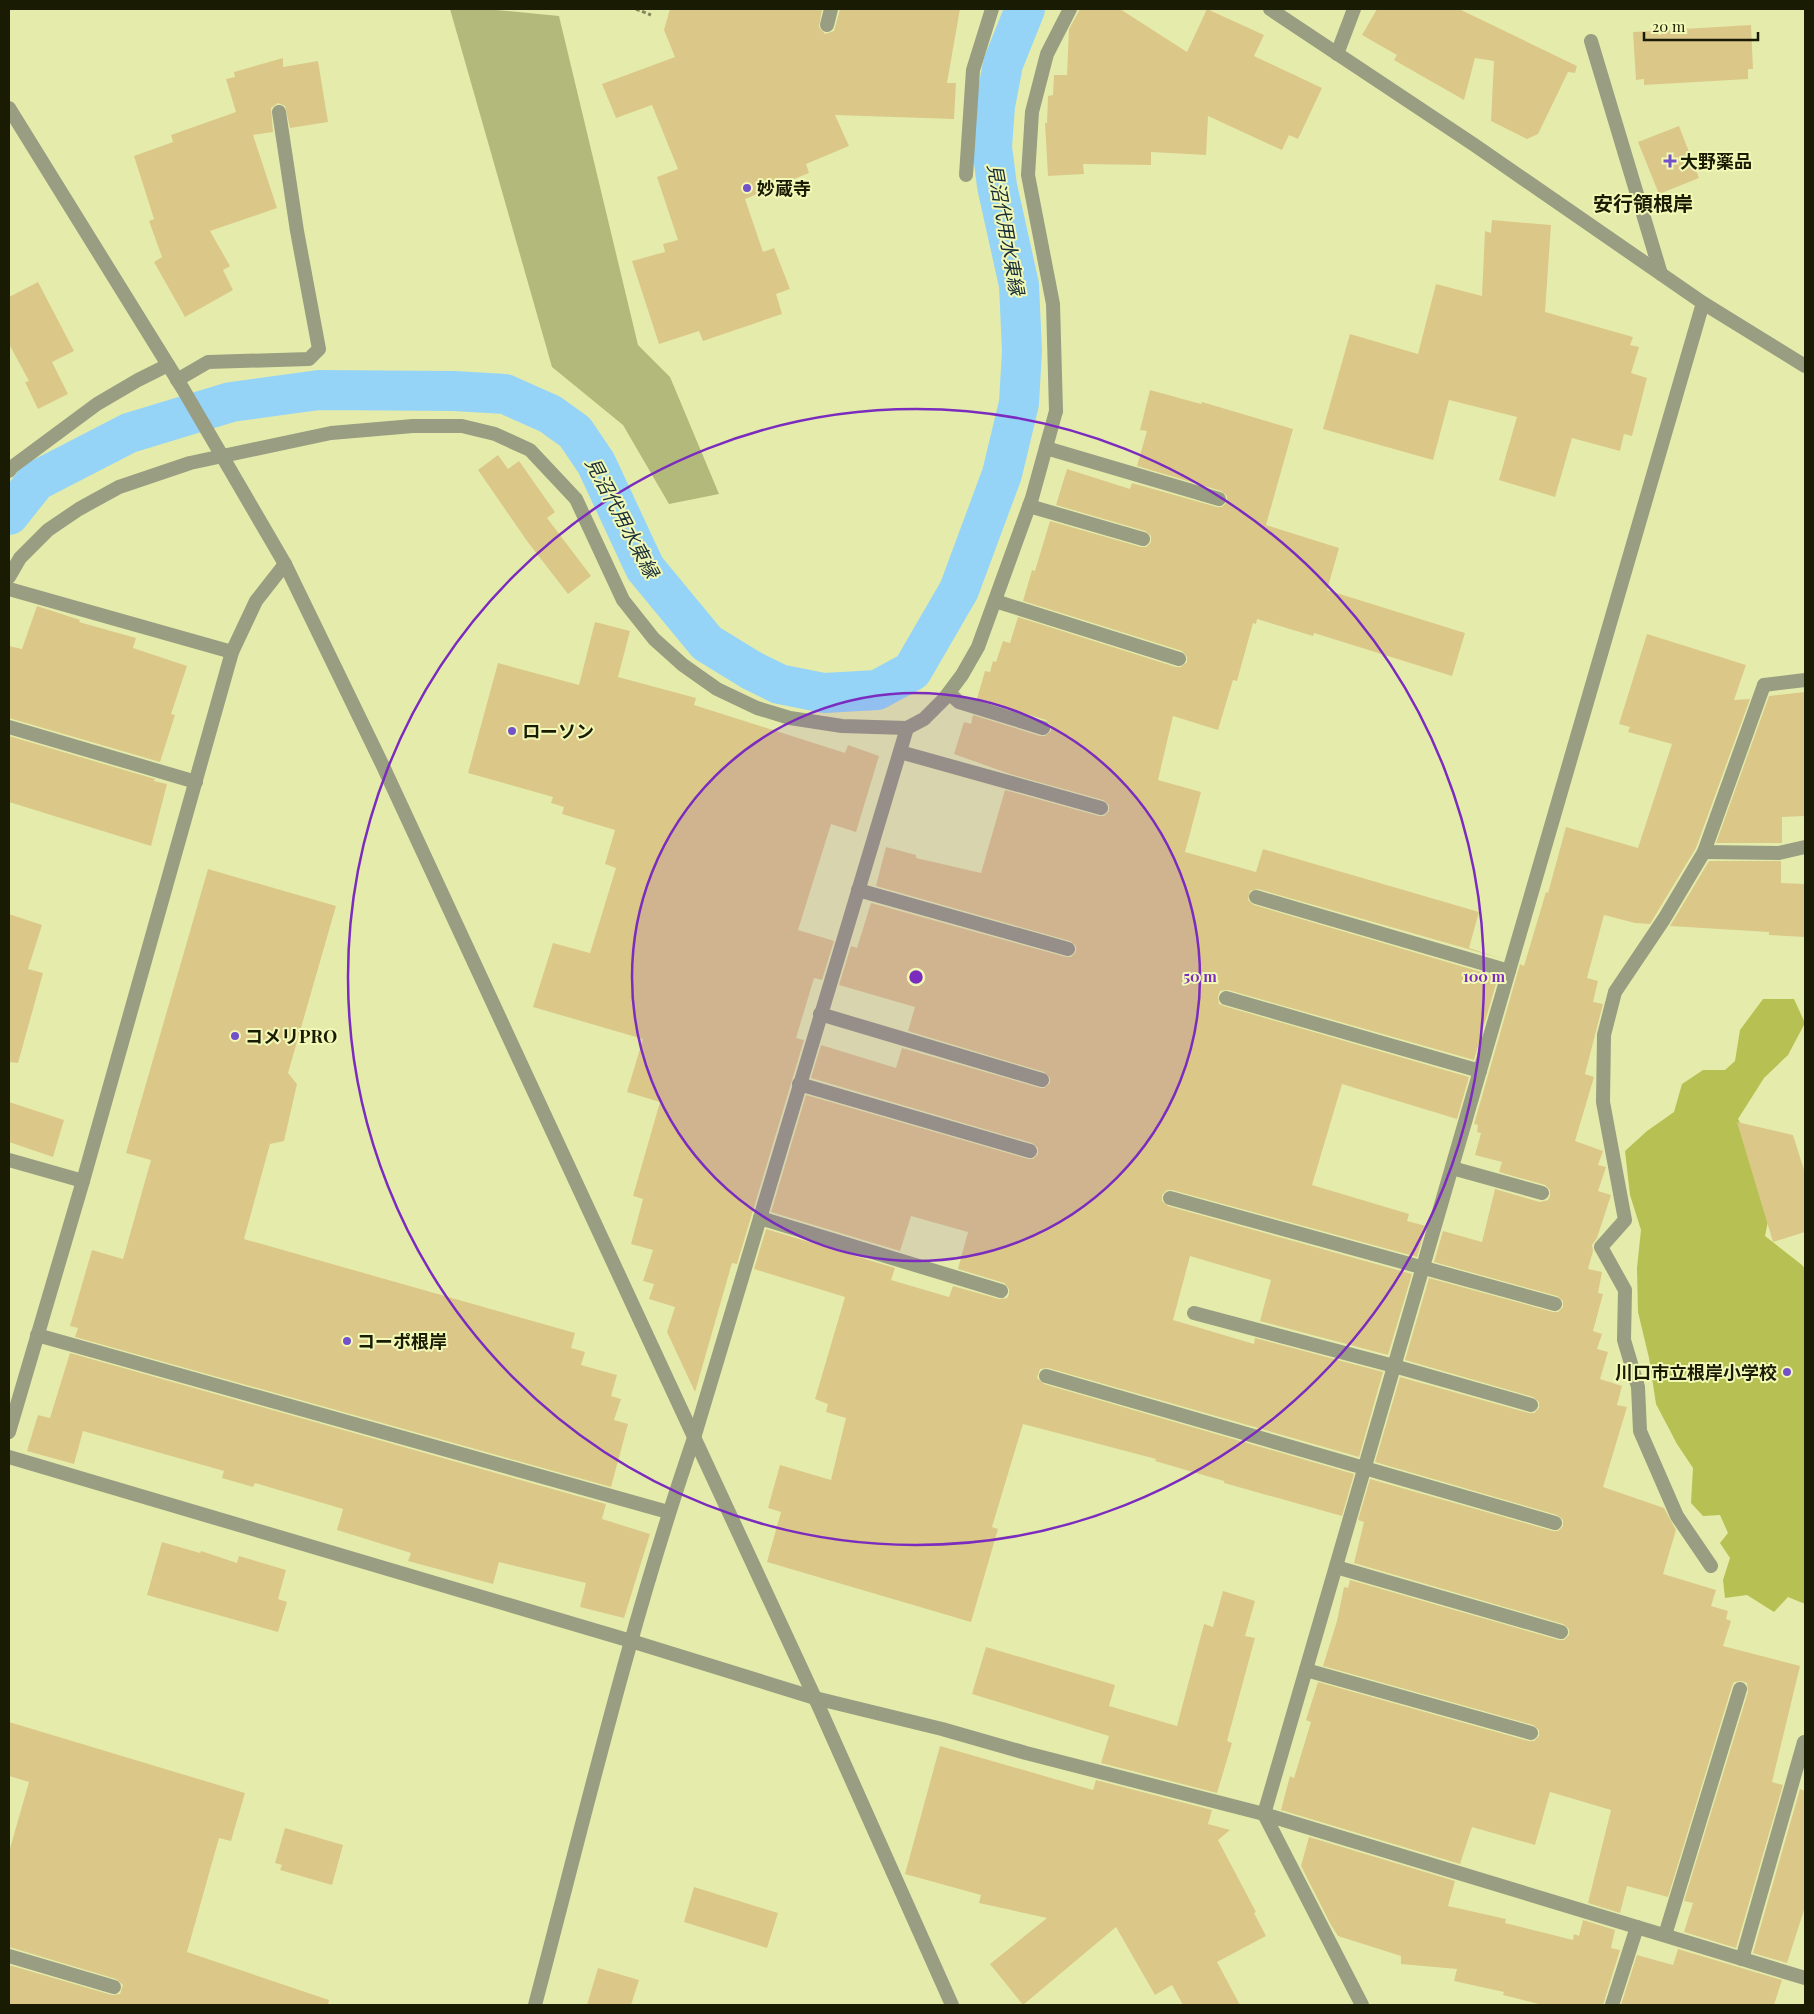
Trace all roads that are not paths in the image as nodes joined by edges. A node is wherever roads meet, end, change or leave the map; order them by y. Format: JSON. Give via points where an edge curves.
{"nodes":[{"id":1,"x":831,"y":9,"type":"edge"},
{"id":2,"x":992,"y":9,"type":"edge"},
{"id":3,"x":1070,"y":9,"type":"edge"},
{"id":4,"x":1270,"y":9,"type":"edge"},
{"id":5,"x":1354,"y":9,"type":"edge"},
{"id":6,"x":826,"y":25,"type":"dead end"},
{"id":7,"x":1591,"y":41,"type":"dead end"},
{"id":8,"x":1337,"y":54,"type":"junction"},
{"id":9,"x":9,"y":108,"type":"edge"},
{"id":10,"x":279,"y":112,"type":"dead end"},
{"id":11,"x":966,"y":175,"type":"dead end"},
{"id":12,"x":1661,"y":274,"type":"junction"},
{"id":13,"x":1703,"y":303,"type":"junction"},
{"id":14,"x":168,"y":365,"type":"junction"},
{"id":15,"x":1805,"y":366,"type":"edge"},
{"id":16,"x":180,"y":384,"type":"junction"},
{"id":17,"x":1046,"y":448,"type":"junction"},
{"id":18,"x":224,"y":456,"type":"junction"},
{"id":19,"x":9,"y":472,"type":"edge"},
{"id":20,"x":1218,"y":499,"type":"dead end"},
{"id":21,"x":1029,"y":506,"type":"junction"},
{"id":22,"x":1143,"y":539,"type":"dead end"},
{"id":23,"x":285,"y":564,"type":"junction"},
{"id":24,"x":9,"y":577,"type":"edge"},
{"id":25,"x":9,"y":589,"type":"edge"},
{"id":26,"x":995,"y":601,"type":"junction"},
{"id":27,"x":232,"y":652,"type":"junction"},
{"id":28,"x":1179,"y":659,"type":"dead end"},
{"id":29,"x":1805,"y":680,"type":"edge"},
{"id":30,"x":949,"y":693,"type":"junction"},
{"id":31,"x":9,"y":727,"type":"edge"},
{"id":32,"x":907,"y":728,"type":"junction"},
{"id":33,"x":1043,"y":728,"type":"dead end"},
{"id":34,"x":900,"y":752,"type":"junction"},
{"id":35,"x":196,"y":782,"type":"junction"},
{"id":36,"x":1101,"y":808,"type":"dead end"},
{"id":37,"x":1805,"y":847,"type":"edge"},
{"id":38,"x":1704,"y":852,"type":"junction"},
{"id":39,"x":858,"y":890,"type":"junction"},
{"id":40,"x":1256,"y":897,"type":"dead end"},
{"id":41,"x":1068,"y":949,"type":"dead end"},
{"id":42,"x":1509,"y":971,"type":"junction"},
{"id":43,"x":1226,"y":998,"type":"dead end"},
{"id":44,"x":820,"y":1014,"type":"junction"},
{"id":45,"x":1480,"y":1071,"type":"junction"},
{"id":46,"x":1042,"y":1080,"type":"dead end"},
{"id":47,"x":800,"y":1084,"type":"junction"},
{"id":48,"x":1030,"y":1151,"type":"dead end"},
{"id":49,"x":9,"y":1160,"type":"edge"},
{"id":50,"x":1452,"y":1168,"type":"junction"},
{"id":51,"x":82,"y":1181,"type":"junction"},
{"id":52,"x":1542,"y":1193,"type":"dead end"},
{"id":53,"x":1170,"y":1198,"type":"dead end"},
{"id":54,"x":760,"y":1218,"type":"junction"},
{"id":55,"x":1423,"y":1268,"type":"junction"},
{"id":56,"x":1002,"y":1291,"type":"dead end"},
{"id":57,"x":1555,"y":1304,"type":"dead end"},
{"id":58,"x":1194,"y":1313,"type":"dead end"},
{"id":59,"x":37,"y":1335,"type":"junction"},
{"id":60,"x":1394,"y":1366,"type":"junction"},
{"id":61,"x":1046,"y":1376,"type":"dead end"},
{"id":62,"x":1531,"y":1405,"type":"dead end"},
{"id":63,"x":9,"y":1432,"type":"edge"},
{"id":64,"x":694,"y":1438,"type":"junction"},
{"id":65,"x":9,"y":1457,"type":"edge"},
{"id":66,"x":1364,"y":1469,"type":"junction"},
{"id":67,"x":668,"y":1512,"type":"junction"},
{"id":68,"x":1555,"y":1523,"type":"dead end"},
{"id":69,"x":1711,"y":1566,"type":"dead end"},
{"id":70,"x":1336,"y":1568,"type":"junction"},
{"id":71,"x":1561,"y":1632,"type":"dead end"},
{"id":72,"x":631,"y":1641,"type":"junction"},
{"id":73,"x":1306,"y":1670,"type":"junction"},
{"id":74,"x":1740,"y":1689,"type":"dead end"},
{"id":75,"x":815,"y":1698,"type":"junction"},
{"id":76,"x":1531,"y":1733,"type":"dead end"},
{"id":77,"x":1804,"y":1742,"type":"edge"},
{"id":78,"x":1264,"y":1814,"type":"junction"},
{"id":79,"x":1637,"y":1927,"type":"junction"},
{"id":80,"x":1665,"y":1935,"type":"junction"},
{"id":81,"x":9,"y":1956,"type":"edge"},
{"id":82,"x":1742,"y":1959,"type":"junction"},
{"id":83,"x":1805,"y":1978,"type":"edge"},
{"id":84,"x":114,"y":1987,"type":"dead end"},
{"id":85,"x":535,"y":2005,"type":"edge"},
{"id":86,"x":952,"y":2005,"type":"edge"},
{"id":87,"x":1362,"y":2005,"type":"edge"},
{"id":88,"x":1612,"y":2005,"type":"edge"}],
"edges":[{"from":1,"to":6,"type":"street"},
{"from":2,"to":11,"type":"street","via":[[973,70]]},
{"from":3,"to":17,"type":"street","via":[[1047,54],[1034,104],[1028,175],[1053,304],[1056,411]]},
{"from":4,"to":8,"type":"street"},
{"from":5,"to":8,"type":"street"},
{"from":7,"to":12,"type":"street"},
{"from":8,"to":12,"type":"street"},
{"from":9,"to":14,"type":"street"},
{"from":10,"to":16,"type":"street","via":[[319,350],[310,359],[208,362]]},
{"from":12,"to":13,"type":"street"},
{"from":13,"to":15,"type":"street"},
{"from":13,"to":42,"type":"street"},
{"from":14,"to":16,"type":"street"},
{"from":14,"to":19,"type":"street","via":[[97,404]]},
{"from":16,"to":18,"type":"street"},
{"from":17,"to":20,"type":"street"},
{"from":17,"to":21,"type":"street"},
{"from":18,"to":23,"type":"street"},
{"from":18,"to":24,"type":"street","via":[[190,463],[119,487],[79,509],[48,530],[20,558]]},
{"from":18,"to":32,"type":"street","via":[[332,433],[413,426],[462,426],[495,434],[530,450],[576,499],[623,600],[654,639],[683,665],[710,684],[757,708],[790,718],[842,726]]},
{"from":21,"to":22,"type":"street"},
{"from":21,"to":26,"type":"street"},
{"from":23,"to":27,"type":"street","via":[[256,601]]},
{"from":23,"to":64,"type":"street","via":[[382,764]]},
{"from":25,"to":27,"type":"street"},
{"from":26,"to":28,"type":"street"},
{"from":26,"to":30,"type":"street","via":[[978,647]]},
{"from":27,"to":35,"type":"street"},
{"from":29,"to":38,"type":"street","via":[[1764,685]]},
{"from":30,"to":32,"type":"street","via":[[924,719]]},
{"from":30,"to":33,"type":"street","via":[[959,702]]},
{"from":31,"to":35,"type":"street"},
{"from":32,"to":34,"type":"street"},
{"from":34,"to":36,"type":"street"},
{"from":34,"to":39,"type":"street"},
{"from":35,"to":51,"type":"street"},
{"from":37,"to":38,"type":"street","via":[[1778,853]]},
{"from":38,"to":69,"type":"street","via":[[1615,992],[1604,1035],[1602,1102],[1625,1220],[1601,1247],[1625,1290],[1624,1340],[1638,1387],[1640,1431],[1677,1516]]},
{"from":39,"to":41,"type":"street"},
{"from":39,"to":44,"type":"street"},
{"from":40,"to":42,"type":"street"},
{"from":42,"to":45,"type":"street"},
{"from":43,"to":45,"type":"street"},
{"from":44,"to":46,"type":"street"},
{"from":44,"to":47,"type":"street"},
{"from":45,"to":50,"type":"street"},
{"from":47,"to":48,"type":"street"},
{"from":47,"to":54,"type":"street"},
{"from":49,"to":51,"type":"street"},
{"from":50,"to":52,"type":"street"},
{"from":50,"to":55,"type":"street"},
{"from":51,"to":59,"type":"street"},
{"from":53,"to":55,"type":"street"},
{"from":54,"to":56,"type":"street"},
{"from":54,"to":64,"type":"street"},
{"from":55,"to":57,"type":"street"},
{"from":55,"to":60,"type":"street"},
{"from":58,"to":60,"type":"street"},
{"from":59,"to":63,"type":"street"},
{"from":59,"to":67,"type":"street"},
{"from":60,"to":62,"type":"street"},
{"from":60,"to":66,"type":"street"},
{"from":61,"to":66,"type":"street"},
{"from":64,"to":67,"type":"street"},
{"from":64,"to":75,"type":"street"},
{"from":65,"to":72,"type":"street"},
{"from":66,"to":68,"type":"street"},
{"from":66,"to":70,"type":"street"},
{"from":67,"to":72,"type":"street"},
{"from":70,"to":71,"type":"street"},
{"from":70,"to":73,"type":"street"},
{"from":72,"to":75,"type":"street"},
{"from":72,"to":85,"type":"street"},
{"from":73,"to":76,"type":"street"},
{"from":73,"to":78,"type":"street"},
{"from":74,"to":80,"type":"street"},
{"from":75,"to":78,"type":"street"},
{"from":75,"to":86,"type":"street"},
{"from":77,"to":82,"type":"street"},
{"from":78,"to":79,"type":"street"},
{"from":78,"to":87,"type":"street"},
{"from":79,"to":80,"type":"street"},
{"from":79,"to":88,"type":"street"},
{"from":80,"to":82,"type":"street"},
{"from":81,"to":84,"type":"street"},
{"from":82,"to":83,"type":"street"}]}
